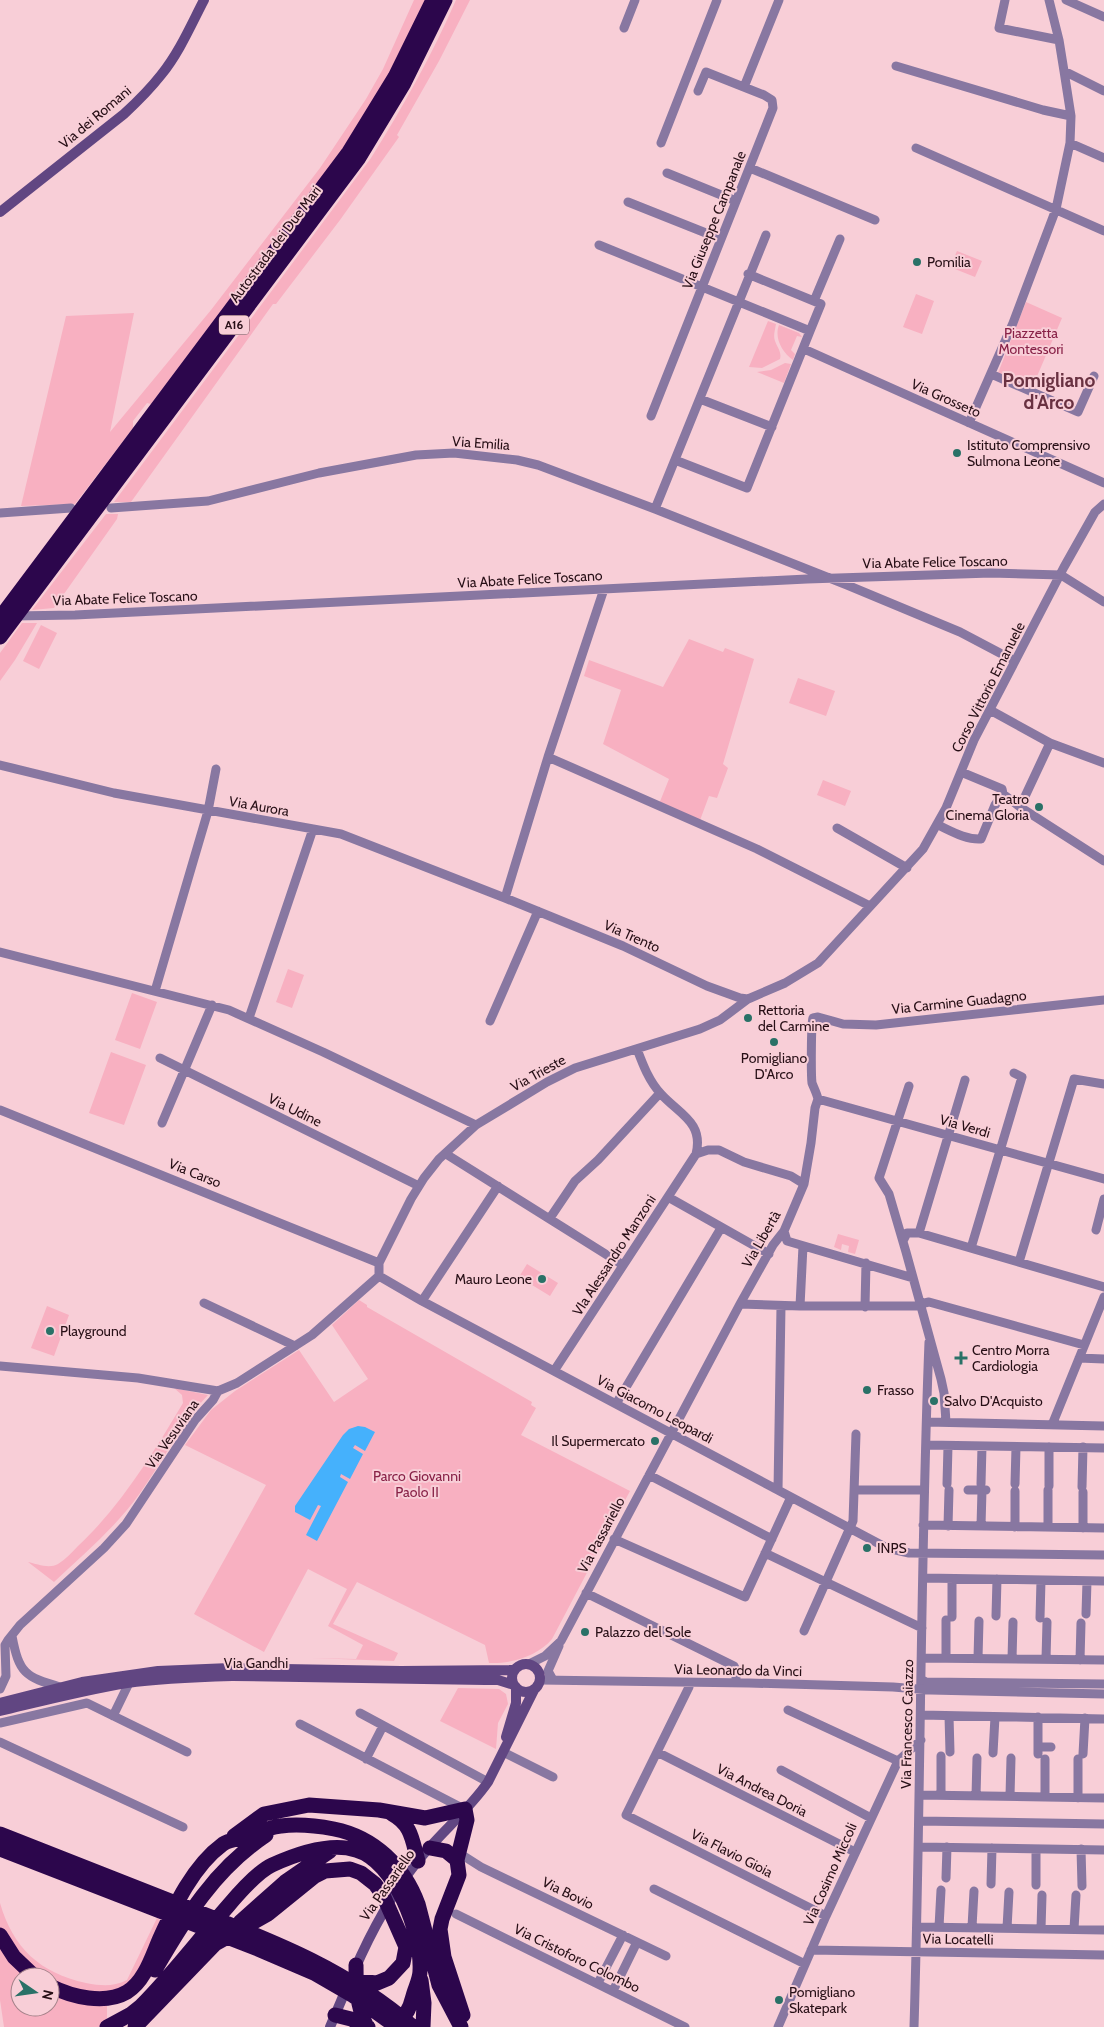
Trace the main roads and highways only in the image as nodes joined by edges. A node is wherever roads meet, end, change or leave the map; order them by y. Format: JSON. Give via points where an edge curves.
{"nodes":[{"id":1,"x":433,"y":0,"type":"edge"},
{"id":2,"x":445,"y":0,"type":"edge"},
{"id":3,"x":0,"y":618,"type":"edge"},
{"id":4,"x":0,"y":637,"type":"edge"},
{"id":5,"x":389,"y":1812,"type":"junction"},
{"id":6,"x":280,"y":1826,"type":"junction"},
{"id":7,"x":0,"y":1834,"type":"edge"},
{"id":8,"x":224,"y":1843,"type":"junction"},
{"id":9,"x":335,"y":1848,"type":"junction"},
{"id":10,"x":430,"y":1848,"type":"road end"},
{"id":11,"x":0,"y":1849,"type":"edge"},
{"id":12,"x":379,"y":1856,"type":"junction"},
{"id":13,"x":458,"y":1856,"type":"junction"},
{"id":14,"x":418,"y":1861,"type":"road end"},
{"id":15,"x":0,"y":1935,"type":"edge"},
{"id":16,"x":215,"y":1944,"type":"junction"},
{"id":17,"x":356,"y":1965,"type":"road end"},
{"id":18,"x":24,"y":1967,"type":"edge"},
{"id":19,"x":420,"y":1971,"type":"junction"},
{"id":20,"x":351,"y":1980,"type":"junction"},
{"id":21,"x":60,"y":1990,"type":"edge"},
{"id":22,"x":122,"y":2019,"type":"junction"},
{"id":23,"x":332,"y":2021,"type":"edge"},
{"id":24,"x":107,"y":2027,"type":"edge"},
{"id":25,"x":135,"y":2027,"type":"edge"},
{"id":26,"x":347,"y":2027,"type":"edge"},
{"id":27,"x":367,"y":2027,"type":"edge"},
{"id":28,"x":395,"y":2027,"type":"edge"},
{"id":29,"x":413,"y":2027,"type":"edge"},
{"id":30,"x":423,"y":2027,"type":"edge"},
{"id":31,"x":461,"y":2027,"type":"edge"},
{"id":32,"x":470,"y":2027,"type":"edge"}],
"edges":[{"from":1,"to":3,"type":"highway","name":"Autostrada dei Due Mari","number":"A16","via":[[395,77],[349,152]]},
{"from":2,"to":4,"type":"highway","name":"Autostrada dei Due Mari","number":"A16","via":[[404,83],[358,159]]},
{"from":5,"to":8,"type":"highway","via":[[309,1805],[264,1814]]},
{"from":5,"to":13,"type":"highway","via":[[425,1818],[464,1810],[467,1820]]},
{"from":5,"to":14,"type":"highway","via":[[410,1830]]},
{"from":6,"to":8,"type":"highway"},
{"from":6,"to":12,"type":"highway","via":[[340,1830],[356,1836]]},
{"from":6,"to":22,"type":"highway","via":[[239,1854],[207,1889]]},
{"from":7,"to":20,"type":"highway","via":[[262,1936]]},
{"from":8,"to":21,"type":"highway","via":[[188,1884],[134,1986],[119,1996],[97,1998]]},
{"from":9,"to":12,"type":"highway"},
{"from":9,"to":16,"type":"highway","via":[[285,1882]]},
{"from":9,"to":22,"type":"highway","via":[[307,1852],[270,1866],[241,1891],[149,1998]]},
{"from":10,"to":13,"type":"highway"},
{"from":11,"to":28,"type":"highway","via":[[314,1972]]},
{"from":12,"to":19,"type":"highway","via":[[406,1906]]},
{"from":12,"to":31,"type":"highway","via":[[400,1870],[413,1892],[439,1985]]},
{"from":13,"to":32,"type":"highway","via":[[459,1875],[442,1919],[441,1940],[459,2006]]},
{"from":15,"to":18,"type":"highway"},
{"from":16,"to":20,"type":"highway","via":[[268,1914],[316,1876],[325,1871],[350,1869],[369,1879],[383,1894],[403,1939],[405,1955],[389,1978],[368,1984]]},
{"from":16,"to":25,"type":"highway"},
{"from":17,"to":27,"type":"highway","via":[[360,2012]]},
{"from":19,"to":28,"type":"highway","via":[[407,2012]]},
{"from":19,"to":30,"type":"highway"},
{"from":20,"to":29,"type":"highway"},
{"from":22,"to":24,"type":"highway"},
{"from":23,"to":26,"type":"highway"},
{"from":23,"to":27,"type":"highway","via":[[351,2019]]}]}
